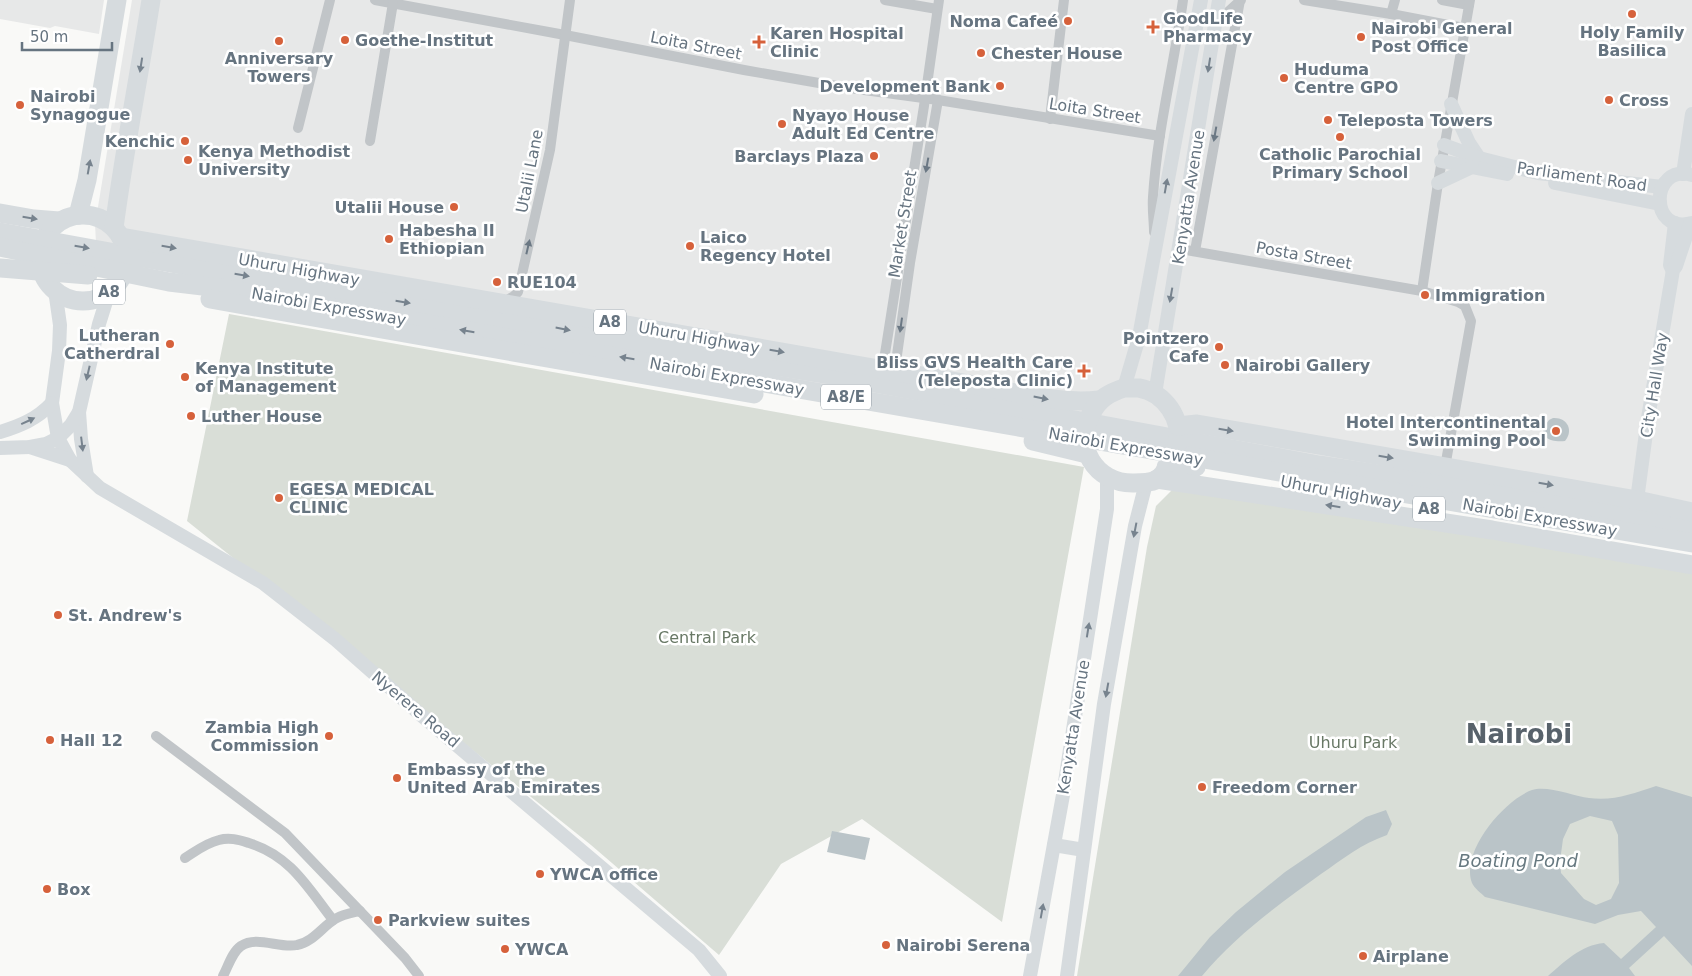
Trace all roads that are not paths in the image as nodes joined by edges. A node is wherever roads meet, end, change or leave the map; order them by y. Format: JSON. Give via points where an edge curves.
{"nodes":[{"id":1,"x":117,"y":0,"type":"edge"},
{"id":2,"x":151,"y":0,"type":"edge"},
{"id":3,"x":330,"y":0,"type":"edge"},
{"id":4,"x":375,"y":0,"type":"edge"},
{"id":5,"x":570,"y":0,"type":"edge"},
{"id":6,"x":885,"y":0,"type":"edge"},
{"id":7,"x":1064,"y":0,"type":"edge"},
{"id":8,"x":1183,"y":0,"type":"edge"},
{"id":9,"x":1201,"y":0,"type":"edge"},
{"id":10,"x":1220,"y":0,"type":"edge"},
{"id":11,"x":1241,"y":0,"type":"edge"},
{"id":12,"x":1304,"y":0,"type":"edge"},
{"id":13,"x":1395,"y":0,"type":"edge"},
{"id":14,"x":1442,"y":0,"type":"edge"},
{"id":15,"x":1322,"y":2,"type":"edge"},
{"id":16,"x":1469,"y":2,"type":"edge"},
{"id":17,"x":393,"y":3,"type":"junction"},
{"id":18,"x":938,"y":5,"type":"edge"},
{"id":19,"x":1391,"y":14,"type":"junction"},
{"id":20,"x":1216,"y":23,"type":"junction"},
{"id":21,"x":1464,"y":28,"type":"junction"},
{"id":22,"x":565,"y":34,"type":"junction"},
{"id":23,"x":926,"y":87,"type":"junction"},
{"id":24,"x":924,"y":99,"type":"junction"},
{"id":25,"x":938,"y":100,"type":"junction"},
{"id":26,"x":1451,"y":104,"type":"junction"},
{"id":27,"x":1692,"y":114,"type":"edge"},
{"id":28,"x":1050,"y":119,"type":"junction"},
{"id":29,"x":298,"y":128,"type":"dead end"},
{"id":30,"x":1160,"y":136,"type":"junction"},
{"id":31,"x":370,"y":141,"type":"dead end"},
{"id":32,"x":1444,"y":145,"type":"junction"},
{"id":33,"x":1441,"y":161,"type":"junction"},
{"id":34,"x":1475,"y":162,"type":"junction"},
{"id":35,"x":1688,"y":175,"type":"edge"},
{"id":36,"x":1438,"y":183,"type":"junction"},
{"id":37,"x":1662,"y":187,"type":"junction"},
{"id":38,"x":1660,"y":204,"type":"junction"},
{"id":39,"x":0,"y":213,"type":"edge"},
{"id":40,"x":78,"y":215,"type":"junction"},
{"id":41,"x":59,"y":221,"type":"junction"},
{"id":42,"x":1675,"y":223,"type":"junction"},
{"id":43,"x":1691,"y":224,"type":"edge"},
{"id":44,"x":0,"y":232,"type":"edge"},
{"id":45,"x":118,"y":233,"type":"junction"},
{"id":46,"x":1155,"y":246,"type":"junction"},
{"id":47,"x":0,"y":247,"type":"edge"},
{"id":48,"x":1180,"y":249,"type":"junction"},
{"id":49,"x":1195,"y":251,"type":"junction"},
{"id":50,"x":0,"y":257,"type":"edge"},
{"id":51,"x":0,"y":268,"type":"edge"},
{"id":52,"x":1673,"y":270,"type":"junction"},
{"id":53,"x":169,"y":282,"type":"junction"},
{"id":54,"x":50,"y":285,"type":"junction"},
{"id":55,"x":113,"y":287,"type":"junction"},
{"id":56,"x":1422,"y":292,"type":"junction"},
{"id":57,"x":501,"y":303,"type":"junction"},
{"id":58,"x":878,"y":369,"type":"junction"},
{"id":59,"x":897,"y":372,"type":"junction"},
{"id":60,"x":1124,"y":388,"type":"junction"},
{"id":61,"x":1155,"y":394,"type":"junction"},
{"id":62,"x":1099,"y":400,"type":"junction"},
{"id":63,"x":52,"y":403,"type":"junction"},
{"id":64,"x":79,"y":412,"type":"junction"},
{"id":65,"x":1178,"y":426,"type":"junction"},
{"id":66,"x":0,"y":432,"type":"edge"},
{"id":67,"x":58,"y":438,"type":"junction"},
{"id":68,"x":30,"y":447,"type":"junction"},
{"id":69,"x":0,"y":448,"type":"edge"},
{"id":70,"x":1087,"y":454,"type":"junction"},
{"id":71,"x":70,"y":460,"type":"junction"},
{"id":72,"x":1445,"y":467,"type":"junction"},
{"id":73,"x":87,"y":476,"type":"junction"},
{"id":74,"x":1157,"y":476,"type":"junction"},
{"id":75,"x":1107,"y":477,"type":"junction"},
{"id":76,"x":1637,"y":500,"type":"junction"},
{"id":77,"x":1692,"y":512,"type":"edge"},
{"id":78,"x":1692,"y":528,"type":"edge"},
{"id":79,"x":1692,"y":543,"type":"edge"},
{"id":80,"x":1692,"y":554,"type":"edge"},
{"id":81,"x":1692,"y":565,"type":"edge"},
{"id":82,"x":156,"y":736,"type":"dead end"},
{"id":83,"x":1054,"y":845,"type":"junction"},
{"id":84,"x":1084,"y":850,"type":"junction"},
{"id":85,"x":185,"y":858,"type":"dead end"},
{"id":86,"x":360,"y":911,"type":"junction"},
{"id":87,"x":333,"y":920,"type":"junction"},
{"id":88,"x":223,"y":976,"type":"edge"},
{"id":89,"x":418,"y":976,"type":"edge"},
{"id":90,"x":720,"y":976,"type":"edge"},
{"id":91,"x":1030,"y":976,"type":"edge"},
{"id":92,"x":1067,"y":976,"type":"edge"}],
"edges":[{"from":40,"to":1,"type":"highway","one_way":true},
{"from":2,"to":45,"type":"highway","one_way":true,"via":[[123,165]]},
{"from":3,"to":29,"type":"street"},
{"from":4,"to":17,"type":"street","name":"Loita Street"},
{"from":5,"to":22,"type":"street","name":"Utalii Lane"},
{"from":6,"to":18,"type":"street"},
{"from":7,"to":28,"type":"street"},
{"from":8,"to":30,"type":"street","name":"Kenyatta Avenue"},
{"from":46,"to":9,"type":"street","name":"Kenyatta Avenue","one_way":true},
{"from":10,"to":20,"type":"street","name":"Kenyatta Avenue"},
{"from":11,"to":20,"type":"street"},
{"from":11,"to":49,"type":"street","name":"Kenyatta Avenue","one_way":true},
{"from":12,"to":15,"type":"street"},
{"from":13,"to":19,"type":"street"},
{"from":14,"to":16,"type":"street"},
{"from":15,"to":19,"type":"street"},
{"from":16,"to":21,"type":"street"},
{"from":17,"to":22,"type":"street","name":"Loita Street"},
{"from":17,"to":31,"type":"street"},
{"from":18,"to":23,"type":"street","name":"Market Street"},
{"from":19,"to":21,"type":"street"},
{"from":20,"to":48,"type":"street","name":"Kenyatta Avenue","one_way":true},
{"from":21,"to":26,"type":"street"},
{"from":22,"to":24,"type":"street","name":"Loita Street","via":[[744,70]]},
{"from":57,"to":22,"type":"street","name":"Utalii Lane","one_way":true,"via":[[518,292],[550,150]]},
{"from":23,"to":24,"type":"street","name":"Market Street"},
{"from":23,"to":25,"type":"street"},
{"from":24,"to":25,"type":"street","name":"Loita Street"},
{"from":24,"to":58,"type":"street","name":"Market Street","via":[[884,360]]},
{"from":25,"to":28,"type":"street","name":"Loita Street"},
{"from":25,"to":59,"type":"street","name":"Market Street","one_way":true,"via":[[909,273]]},
{"from":26,"to":32,"type":"street"},
{"from":26,"to":34,"type":"street"},
{"from":27,"to":35,"type":"street"},
{"from":28,"to":30,"type":"street","name":"Loita Street"},
{"from":30,"to":46,"type":"street","name":"Kenyatta Avenue","via":[[1153,198]]},
{"from":32,"to":33,"type":"street"},
{"from":32,"to":34,"type":"street","name":"Parliament Road"},
{"from":33,"to":34,"type":"street","name":"Parliament Road"},
{"from":33,"to":36,"type":"street"},
{"from":34,"to":36,"type":"street"},
{"from":34,"to":37,"type":"street","name":"Parliament Road","via":[[1538,173]]},
{"from":34,"to":38,"type":"street","name":"Parliament Road"},
{"from":35,"to":37,"type":"street","via":[[1673,177]]},
{"from":36,"to":56,"type":"street"},
{"from":37,"to":38,"type":"street"},
{"from":38,"to":42,"type":"street","via":[[1664,214]]},
{"from":39,"to":41,"type":"highway","one_way":true},
{"from":40,"to":41,"type":"highway"},
{"from":40,"to":45,"type":"highway","number":"A8","via":[[103,220]]},
{"from":41,"to":54,"type":"highway","via":[[44,238],[40,252],[41,267]]},
{"from":42,"to":43,"type":"street","name":"City Hall Way"},
{"from":42,"to":52,"type":"street","name":"City Hall Way","via":[[1670,265]]},
{"from":43,"to":52,"type":"street","name":"City Hall Way"},
{"from":44,"to":78,"type":"highway","name":"Nairobi Expressway","number":"A8/E","one_way":true},
{"from":45,"to":55,"type":"highway","number":"A8","via":[[126,260],[123,272]]},
{"from":45,"to":57,"type":"highway","name":"Uhuru Highway","number":"A8","one_way":true},
{"from":46,"to":60,"type":"street","name":"Kenyatta Avenue","via":[[1139,337]]},
{"from":47,"to":53,"type":"highway","name":"Nairobi Expressway","number":"A8/E"},
{"from":48,"to":49,"type":"street","name":"Posta Street"},
{"from":48,"to":61,"type":"street","name":"Kenyatta Avenue","one_way":true},
{"from":49,"to":56,"type":"street","name":"Posta Street"},
{"from":50,"to":54,"type":"highway","number":"A8","via":[[19,263]]},
{"from":51,"to":53,"type":"highway"},
{"from":52,"to":76,"type":"street","name":"City Hall Way"},
{"from":79,"to":53,"type":"highway","name":"Nairobi Expressway","number":"A8/E","one_way":true,"via":[[228,289]]},
{"from":54,"to":55,"type":"highway","number":"A8","via":[[65,297],[76,300],[99,298]]},
{"from":54,"to":63,"type":"street","name":"Nyerere Road","via":[[60,325]]},
{"from":55,"to":64,"type":"street","one_way":true,"via":[[99,324]]},
{"from":55,"to":70,"type":"highway","number":"A8","via":[[1040,442]]},
{"from":56,"to":72,"type":"street","name":"Posta Street","via":[[1465,306],[1471,320]]},
{"from":57,"to":58,"type":"highway","name":"Uhuru Highway","number":"A8","one_way":true},
{"from":58,"to":59,"type":"highway","name":"Uhuru Highway","number":"A8"},
{"from":59,"to":62,"type":"highway","name":"Uhuru Highway","number":"A8","one_way":true,"via":[[1057,401]]},
{"from":60,"to":61,"type":"highway","via":[[1140,388]]},
{"from":60,"to":62,"type":"highway","number":"A8"},
{"from":61,"to":65,"type":"highway","via":[[1174,413]]},
{"from":62,"to":70,"type":"highway","via":[[1086,422]]},
{"from":66,"to":63,"type":"street","one_way":true,"via":[[29,422]]},
{"from":63,"to":67,"type":"street","name":"Nyerere Road"},
{"from":64,"to":67,"type":"street"},
{"from":64,"to":73,"type":"street","one_way":true},
{"from":65,"to":72,"type":"highway","one_way":true,"via":[[1197,424]]},
{"from":65,"to":74,"type":"highway","via":[[1174,455]]},
{"from":67,"to":68,"type":"street"},
{"from":67,"to":71,"type":"street","name":"Nyerere Road"},
{"from":68,"to":69,"type":"street"},
{"from":68,"to":71,"type":"street"},
{"from":70,"to":75,"type":"highway"},
{"from":71,"to":73,"type":"street","name":"Nyerere Road"},
{"from":72,"to":76,"type":"highway","one_way":true},
{"from":73,"to":90,"type":"street","name":"Nyerere Road","via":[[100,488],[263,583],[336,640],[421,716],[677,930]]},
{"from":74,"to":75,"type":"highway","number":"A8","via":[[1124,482]]},
{"from":74,"to":80,"type":"highway","name":"Uhuru Highway","number":"A8","via":[[1207,466],[1470,517]]},
{"from":81,"to":74,"type":"highway","one_way":true},
{"from":74,"to":84,"type":"street","name":"Kenyatta Avenue","one_way":true,"via":[[1135,526],[1104,704]]},
{"from":83,"to":75,"type":"street","name":"Kenyatta Avenue","one_way":true,"via":[[1107,509]]},
{"from":76,"to":77,"type":"highway"},
{"from":82,"to":86,"type":"street","via":[[285,833]]},
{"from":83,"to":84,"type":"street"},
{"from":91,"to":83,"type":"street","name":"Kenyatta Avenue","one_way":true},
{"from":84,"to":92,"type":"street","name":"Kenyatta Avenue"},
{"from":85,"to":87,"type":"street","via":[[219,839],[234,838],[257,845],[279,856],[292,868]]},
{"from":86,"to":87,"type":"street"},
{"from":86,"to":89,"type":"street"},
{"from":87,"to":88,"type":"street","via":[[300,945],[253,942],[240,946]]}]}
